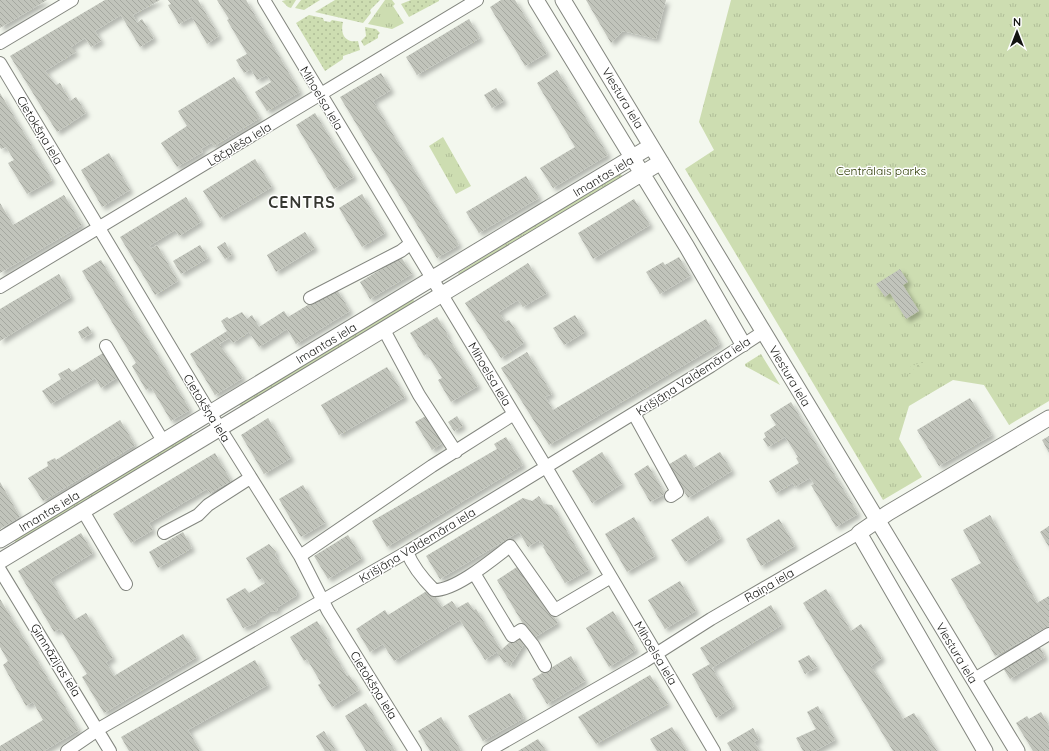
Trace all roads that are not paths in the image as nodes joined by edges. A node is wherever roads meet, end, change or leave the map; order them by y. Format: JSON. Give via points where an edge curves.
{"nodes":[{"id":1,"x":72,"y":0,"type":"edge"},
{"id":2,"x":264,"y":0,"type":"edge"},
{"id":3,"x":478,"y":0,"type":"edge"},
{"id":4,"x":536,"y":0,"type":"edge"},
{"id":5,"x":563,"y":0,"type":"edge"},
{"id":6,"x":0,"y":43,"type":"edge"},
{"id":7,"x":0,"y":63,"type":"edge"},
{"id":8,"x":320,"y":95,"type":"junction"},
{"id":9,"x":651,"y":146,"type":"junction"},
{"id":10,"x":632,"y":158,"type":"junction"},
{"id":11,"x":661,"y":162,"type":"junction"},
{"id":12,"x":642,"y":174,"type":"junction"},
{"id":13,"x":99,"y":228,"type":"junction"},
{"id":14,"x":410,"y":244,"type":"junction"},
{"id":15,"x":432,"y":279,"type":"junction"},
{"id":16,"x":0,"y":287,"type":"edge"},
{"id":17,"x":442,"y":295,"type":"junction"},
{"id":18,"x":310,"y":298,"type":"dead end"},
{"id":19,"x":384,"y":330,"type":"junction"},
{"id":20,"x":763,"y":332,"type":"junction"},
{"id":21,"x":743,"y":344,"type":"junction"},
{"id":22,"x":106,"y":346,"type":"dead end"},
{"id":23,"x":210,"y":413,"type":"junction"},
{"id":24,"x":514,"y":414,"type":"junction"},
{"id":25,"x":634,"y":414,"type":"junction"},
{"id":26,"x":1049,"y":418,"type":"edge"},
{"id":27,"x":220,"y":429,"type":"junction"},
{"id":28,"x":163,"y":441,"type":"junction"},
{"id":29,"x":456,"y":452,"type":"junction"},
{"id":30,"x":546,"y":467,"type":"junction"},
{"id":31,"x":250,"y":478,"type":"junction"},
{"id":32,"x":671,"y":496,"type":"dead end"},
{"id":33,"x":83,"y":511,"type":"junction"},
{"id":34,"x":877,"y":520,"type":"junction"},
{"id":35,"x":164,"y":533,"type":"dead end"},
{"id":36,"x":859,"y":533,"type":"junction"},
{"id":37,"x":0,"y":540,"type":"edge"},
{"id":38,"x":407,"y":552,"type":"junction"},
{"id":39,"x":300,"y":556,"type":"junction"},
{"id":40,"x":0,"y":561,"type":"edge"},
{"id":41,"x":0,"y":570,"type":"edge"},
{"id":42,"x":474,"y":574,"type":"junction"},
{"id":43,"x":611,"y":577,"type":"junction"},
{"id":44,"x":126,"y":584,"type":"dead end"},
{"id":45,"x":322,"y":600,"type":"junction"},
{"id":46,"x":1049,"y":634,"type":"edge"},
{"id":47,"x":656,"y":654,"type":"junction"},
{"id":48,"x":545,"y":666,"type":"dead end"},
{"id":49,"x":973,"y":680,"type":"junction"},
{"id":50,"x":98,"y":730,"type":"junction"},
{"id":51,"x":67,"y":751,"type":"edge"},
{"id":52,"x":110,"y":751,"type":"edge"},
{"id":53,"x":416,"y":751,"type":"edge"},
{"id":54,"x":488,"y":751,"type":"edge"},
{"id":55,"x":714,"y":751,"type":"edge"},
{"id":56,"x":986,"y":751,"type":"edge"},
{"id":57,"x":1017,"y":751,"type":"edge"}],
"edges":[{"from":1,"to":6,"type":"street"},
{"from":2,"to":8,"type":"street","name":"Mihoelsa iela"},
{"from":3,"to":8,"type":"street","name":"Lāčplēša iela"},
{"from":4,"to":10,"type":"street","name":"Viestura iela"},
{"from":5,"to":9,"type":"street","name":"Viestura iela"},
{"from":7,"to":13,"type":"street","name":"Cietokšņa iela"},
{"from":8,"to":13,"type":"street","name":"Lāčplēša iela"},
{"from":8,"to":14,"type":"street","name":"Mihoelsa iela"},
{"from":9,"to":10,"type":"street","name":"Imantas iela"},
{"from":9,"to":11,"type":"street","name":"Viestura iela"},
{"from":10,"to":12,"type":"street","name":"Viestura iela"},
{"from":10,"to":15,"type":"street","name":"Imantas iela"},
{"from":11,"to":12,"type":"street","name":"Imantas iela"},
{"from":11,"to":20,"type":"street","name":"Viestura iela"},
{"from":12,"to":17,"type":"street","name":"Imantas iela"},
{"from":12,"to":21,"type":"street","name":"Viestura iela"},
{"from":13,"to":16,"type":"street","name":"Lāčplēša iela"},
{"from":13,"to":23,"type":"street","name":"Cietokšņa iela"},
{"from":14,"to":15,"type":"street","name":"Mihoelsa iela"},
{"from":14,"to":18,"type":"street"},
{"from":15,"to":17,"type":"street","name":"Mihoelsa iela"},
{"from":15,"to":23,"type":"street","name":"Imantas iela"},
{"from":17,"to":19,"type":"street","name":"Imantas iela"},
{"from":17,"to":24,"type":"street","name":"Mihoelsa iela"},
{"from":19,"to":27,"type":"street","name":"Imantas iela"},
{"from":19,"to":29,"type":"street","via":[[419,395]]},
{"from":20,"to":21,"type":"street","name":"Krišjāņa Valdemāra iela"},
{"from":20,"to":34,"type":"street","name":"Viestura iela"},
{"from":21,"to":25,"type":"street","name":"Krišjāņa Valdemāra iela"},
{"from":22,"to":28,"type":"street"},
{"from":23,"to":27,"type":"street","name":"Cietokšņa iela"},
{"from":23,"to":28,"type":"street","name":"Imantas iela"},
{"from":24,"to":29,"type":"street"},
{"from":24,"to":30,"type":"street","name":"Mihoelsa iela"},
{"from":25,"to":30,"type":"street","name":"Krišjāņa Valdemāra iela"},
{"from":25,"to":32,"type":"street","via":[[677,492]]},
{"from":26,"to":34,"type":"street","name":"Raiņa iela"},
{"from":27,"to":31,"type":"street","name":"Cietokšņa iela"},
{"from":27,"to":33,"type":"street","name":"Imantas iela"},
{"from":28,"to":37,"type":"street","name":"Imantas iela"},
{"from":29,"to":39,"type":"street"},
{"from":30,"to":38,"type":"street","name":"Krišjāņa Valdemāra iela"},
{"from":30,"to":43,"type":"street","name":"Mihoelsa iela"},
{"from":31,"to":35,"type":"street","via":[[208,505],[198,515]]},
{"from":31,"to":39,"type":"street","name":"Cietokšņa iela"},
{"from":33,"to":40,"type":"street","name":"Imantas iela"},
{"from":33,"to":44,"type":"street","name":"Imantas iela"},
{"from":34,"to":36,"type":"street","name":"Raiņa iela"},
{"from":34,"to":49,"type":"street","name":"Viestura iela"},
{"from":36,"to":47,"type":"street","name":"Raiņa iela"},
{"from":36,"to":56,"type":"street","name":"Viestura iela"},
{"from":38,"to":42,"type":"street","via":[[411,562],[434,590],[442,591]]},
{"from":38,"to":45,"type":"street","name":"Krišjāņa Valdemāra iela"},
{"from":39,"to":45,"type":"street","name":"Cietokšņa iela"},
{"from":41,"to":50,"type":"street","name":"Ģimnāzijas iela"},
{"from":42,"to":43,"type":"street","via":[[510,546],[556,610]]},
{"from":42,"to":48,"type":"street","via":[[512,636],[521,630]]},
{"from":43,"to":47,"type":"street","name":"Mihoelsa iela"},
{"from":45,"to":50,"type":"street","name":"Krišjāņa Valdemāra iela"},
{"from":45,"to":53,"type":"street","name":"Cietokšņa iela"},
{"from":46,"to":49,"type":"street"},
{"from":47,"to":54,"type":"street","name":"Raiņa iela"},
{"from":47,"to":55,"type":"street","name":"Mihoelsa iela"},
{"from":49,"to":57,"type":"street","name":"Viestura iela"},
{"from":50,"to":51,"type":"street","name":"Krišjāņa Valdemāra iela"},
{"from":50,"to":52,"type":"street","name":"Ģimnāzijas iela"}]}
